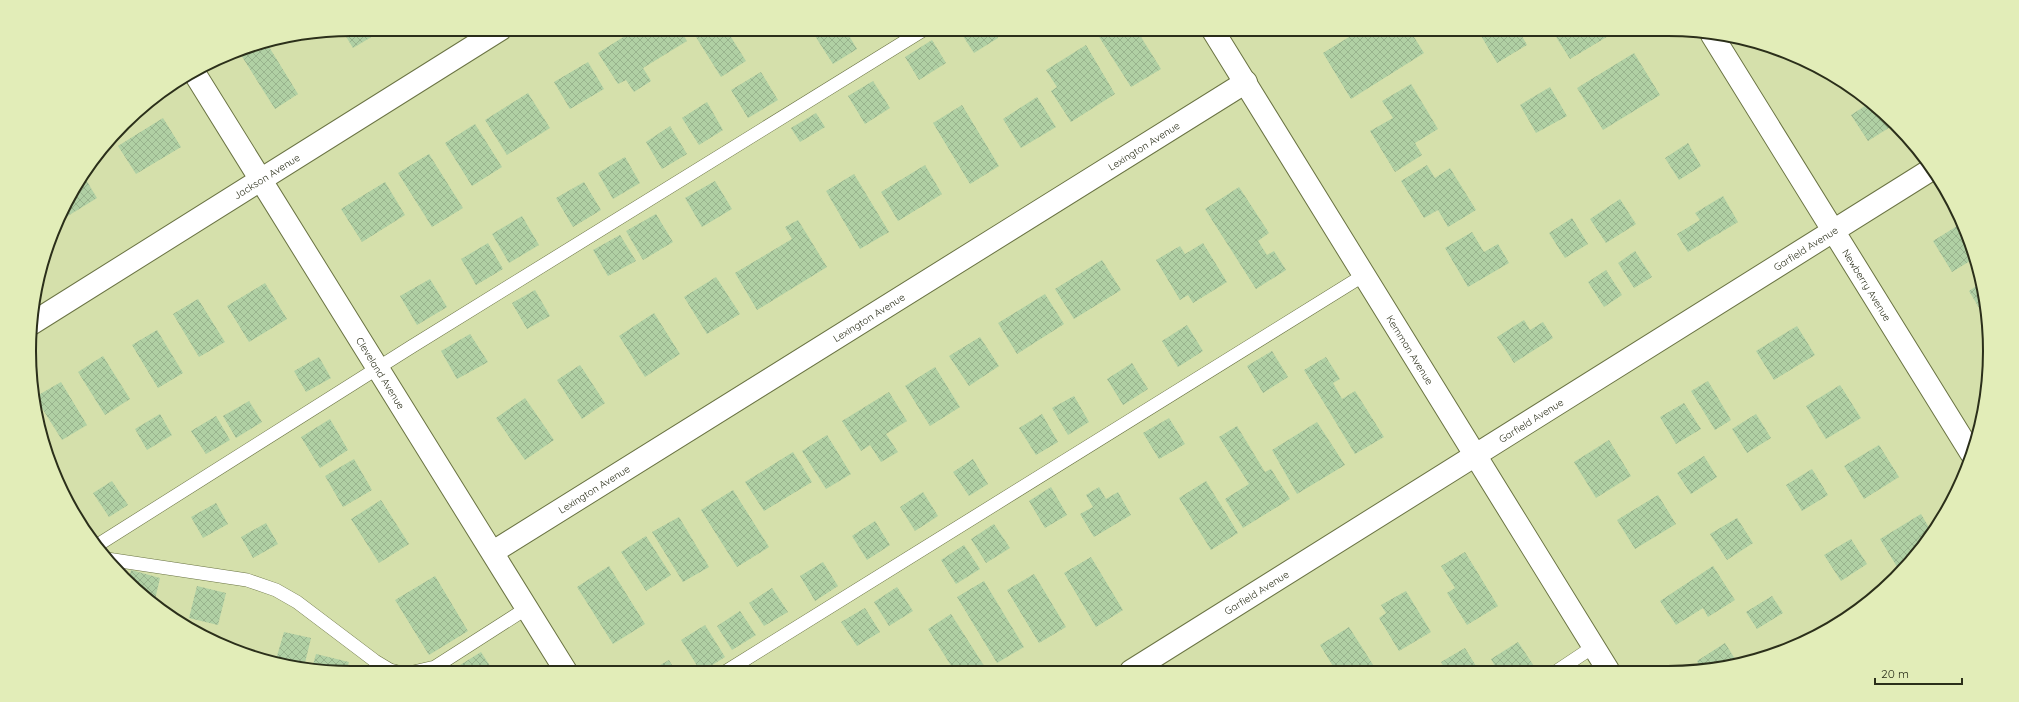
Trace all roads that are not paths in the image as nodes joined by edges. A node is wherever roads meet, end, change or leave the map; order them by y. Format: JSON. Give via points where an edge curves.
{"nodes":[{"id":1,"x":490,"y":36,"type":"edge"},
{"id":2,"x":914,"y":36,"type":"edge"},
{"id":3,"x":1216,"y":36,"type":"edge"},
{"id":4,"x":1715,"y":40,"type":"edge"},
{"id":5,"x":196,"y":76,"type":"edge"},
{"id":6,"x":1246,"y":82,"type":"junction"},
{"id":7,"x":1927,"y":172,"type":"edge"},
{"id":8,"x":261,"y":181,"type":"junction"},
{"id":9,"x":1834,"y":230,"type":"junction"},
{"id":10,"x":1364,"y":275,"type":"junction"},
{"id":11,"x":38,"y":320,"type":"edge"},
{"id":12,"x":378,"y":368,"type":"junction"},
{"id":13,"x":1967,"y":447,"type":"edge"},
{"id":14,"x":1475,"y":456,"type":"junction"},
{"id":15,"x":101,"y":543,"type":"edge"},
{"id":16,"x":493,"y":552,"type":"junction"},
{"id":17,"x":115,"y":560,"type":"edge"},
{"id":18,"x":527,"y":608,"type":"junction"},
{"id":19,"x":1593,"y":647,"type":"junction"},
{"id":20,"x":383,"y":666,"type":"edge"},
{"id":21,"x":437,"y":666,"type":"edge"},
{"id":22,"x":563,"y":666,"type":"edge"},
{"id":23,"x":734,"y":666,"type":"edge"},
{"id":24,"x":1138,"y":666,"type":"edge"},
{"id":25,"x":1563,"y":666,"type":"edge"},
{"id":26,"x":1605,"y":666,"type":"edge"}],
"edges":[{"from":1,"to":8,"type":"street","name":"Jackson Avenue"},
{"from":2,"to":12,"type":"lane"},
{"from":3,"to":6,"type":"street","name":"Kemman Avenue"},
{"from":4,"to":9,"type":"street","name":"Newberry Avenue"},
{"from":5,"to":8,"type":"street","name":"Cleveland Avenue"},
{"from":6,"to":10,"type":"street","name":"Kemman Avenue"},
{"from":6,"to":16,"type":"street","name":"Lexington Avenue"},
{"from":7,"to":9,"type":"street","name":"Garfield Avenue"},
{"from":8,"to":11,"type":"street","name":"Jackson Avenue"},
{"from":8,"to":12,"type":"street","name":"Cleveland Avenue"},
{"from":9,"to":13,"type":"street","name":"Newberry Avenue"},
{"from":9,"to":14,"type":"street","name":"Garfield Avenue"},
{"from":10,"to":14,"type":"street","name":"Kemman Avenue"},
{"from":10,"to":23,"type":"lane"},
{"from":12,"to":15,"type":"lane"},
{"from":12,"to":16,"type":"street","name":"Cleveland Avenue"},
{"from":14,"to":19,"type":"street","name":"Kemman Avenue"},
{"from":14,"to":24,"type":"street","name":"Garfield Avenue"},
{"from":16,"to":18,"type":"street","name":"Cleveland Avenue"},
{"from":17,"to":20,"type":"lane","via":[[247,580],[276,590],[297,602]]},
{"from":18,"to":21,"type":"lane"},
{"from":18,"to":22,"type":"street","name":"Cleveland Avenue"},
{"from":19,"to":25,"type":"lane"},
{"from":19,"to":26,"type":"street","name":"Kemman Avenue"}]}
